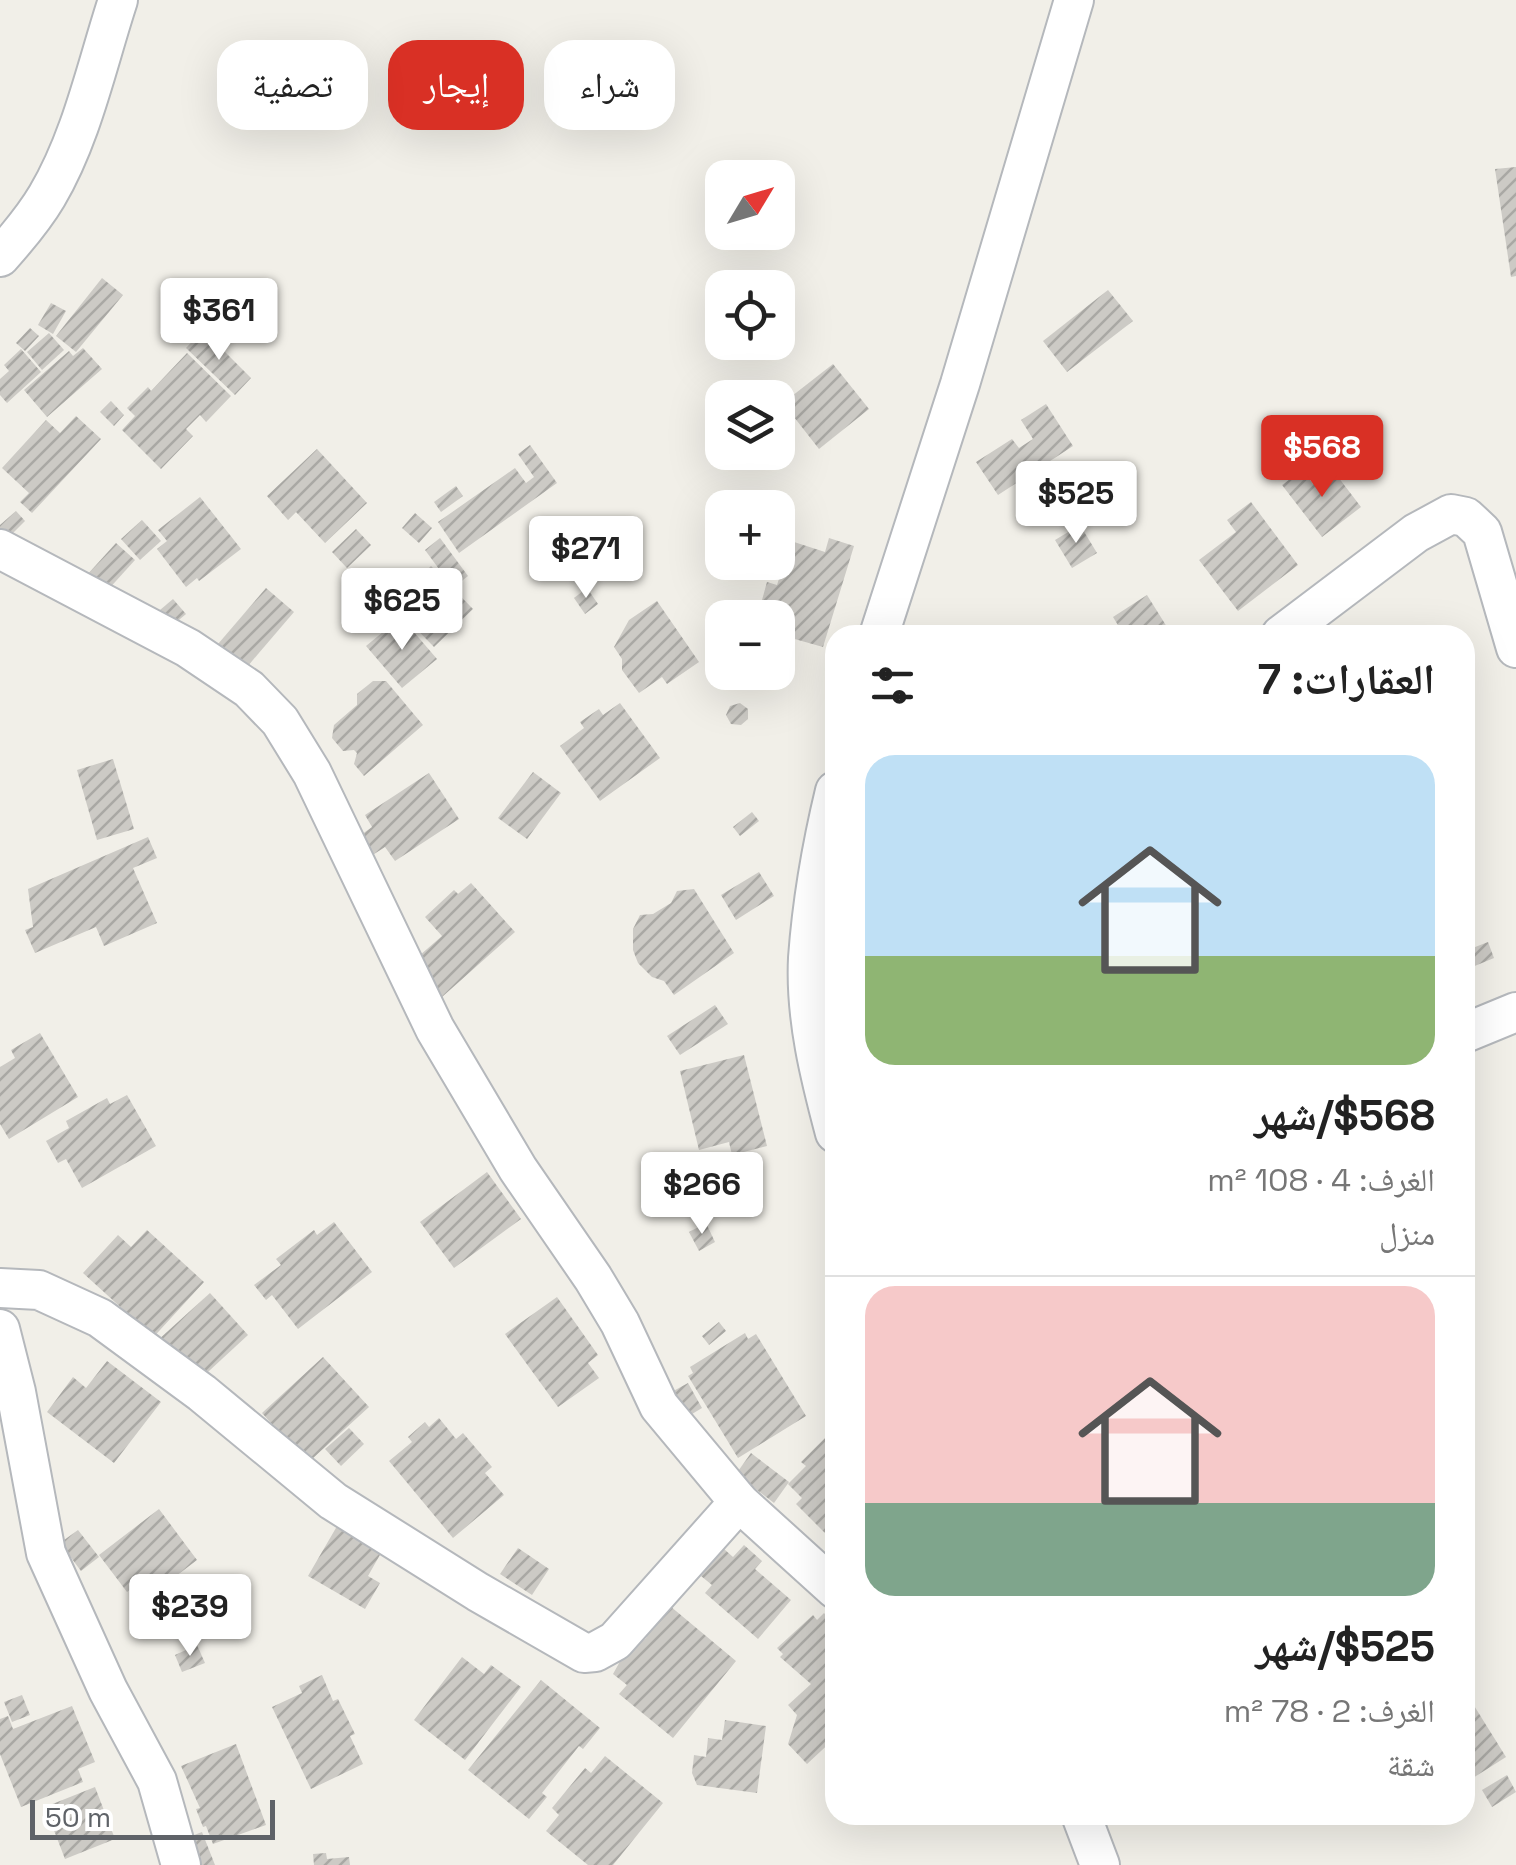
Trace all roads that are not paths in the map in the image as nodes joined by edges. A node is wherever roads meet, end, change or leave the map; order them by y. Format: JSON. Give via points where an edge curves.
{"nodes":[{"id":1,"x":118,"y":0,"type":"edge"},
{"id":2,"x":1074,"y":0,"type":"edge"},
{"id":3,"x":0,"y":257,"type":"edge"},
{"id":4,"x":0,"y":549,"type":"edge"},
{"id":5,"x":882,"y":625,"type":"edge"},
{"id":6,"x":1294,"y":625,"type":"edge"},
{"id":7,"x":1516,"y":648,"type":"edge"},
{"id":8,"x":825,"y":831,"type":"edge"},
{"id":9,"x":823,"y":983,"type":"edge"},
{"id":10,"x":1516,"y":1012,"type":"edge"},
{"id":11,"x":1475,"y":1029,"type":"edge"},
{"id":12,"x":825,"y":1089,"type":"edge"},
{"id":13,"x":0,"y":1288,"type":"edge"},
{"id":14,"x":0,"y":1329,"type":"edge"},
{"id":15,"x":739,"y":1502,"type":"junction"},
{"id":16,"x":825,"y":1580,"type":"edge"},
{"id":17,"x":1085,"y":1825,"type":"edge"},
{"id":18,"x":181,"y":1865,"type":"edge"},
{"id":19,"x":1100,"y":1865,"type":"edge"}],
"edges":[{"from":1,"to":3,"type":"street","via":[[67,156],[48,196]]},
{"from":2,"to":5,"type":"street"},
{"from":4,"to":15,"type":"street","via":[[188,648],[248,688],[280,721],[312,773],[435,1029],[620,1322],[659,1406]]},
{"from":6,"to":7,"type":"street","via":[[1451,514],[1482,532]]},
{"from":8,"to":9,"type":"street","via":[[808,960]]},
{"from":9,"to":12,"type":"street","via":[[813,1036]]},
{"from":10,"to":11,"type":"street"},
{"from":13,"to":15,"type":"street","via":[[39,1290],[100,1318],[333,1501],[584,1653],[614,1641]]},
{"from":14,"to":18,"type":"street","via":[[46,1553],[157,1781]]},
{"from":15,"to":16,"type":"street"},
{"from":17,"to":19,"type":"street"}]}
